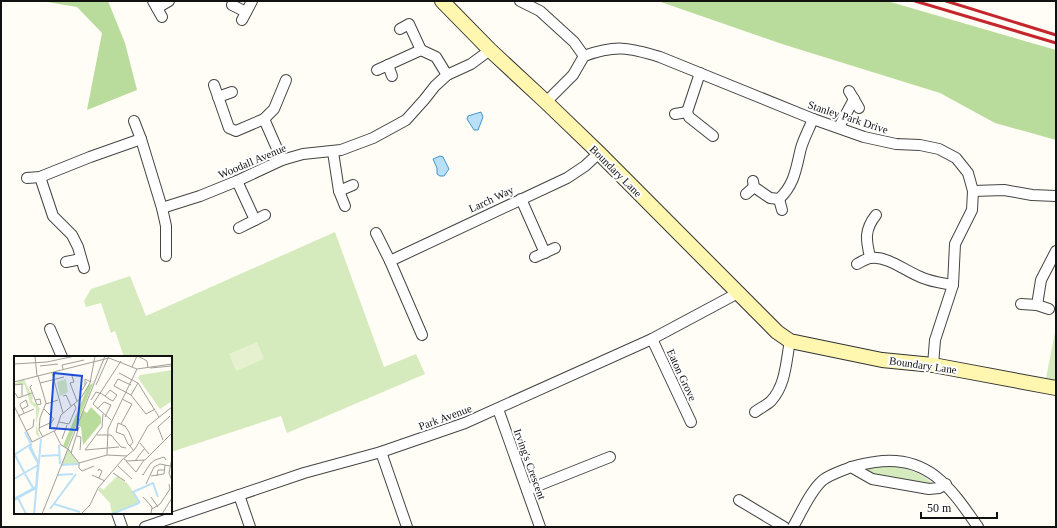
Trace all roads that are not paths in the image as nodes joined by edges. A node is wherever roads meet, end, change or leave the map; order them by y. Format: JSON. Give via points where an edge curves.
{"nodes":[{"id":1,"x":169,"y":1,"type":"edge"},
{"id":2,"x":252,"y":1,"type":"edge"},
{"id":3,"x":442,"y":1,"type":"edge"},
{"id":4,"x":520,"y":1,"type":"edge"},
{"id":5,"x":232,"y":5,"type":"dead end"},
{"id":6,"x":157,"y":9,"type":"edge"},
{"id":7,"x":400,"y":29,"type":"dead end"},
{"id":8,"x":421,"y":50,"type":"junction"},
{"id":9,"x":490,"y":50,"type":"junction"},
{"id":10,"x":584,"y":56,"type":"junction"},
{"id":11,"x":388,"y":65,"type":"junction"},
{"id":12,"x":377,"y":70,"type":"dead end"},
{"id":13,"x":700,"y":73,"type":"junction"},
{"id":14,"x":447,"y":75,"type":"junction"},
{"id":15,"x":392,"y":76,"type":"dead end"},
{"id":16,"x":286,"y":80,"type":"dead end"},
{"id":17,"x":214,"y":85,"type":"dead end"},
{"id":18,"x":232,"y":92,"type":"dead end"},
{"id":19,"x":218,"y":97,"type":"junction"},
{"id":20,"x":854,"y":99,"type":"dead end"},
{"id":21,"x":546,"y":102,"type":"junction"},
{"id":22,"x":687,"y":112,"type":"junction"},
{"id":23,"x":675,"y":114,"type":"dead end"},
{"id":24,"x":264,"y":119,"type":"junction"},
{"id":25,"x":813,"y":119,"type":"junction"},
{"id":26,"x":134,"y":121,"type":"dead end"},
{"id":27,"x":839,"y":127,"type":"junction"},
{"id":28,"x":713,"y":136,"type":"dead end"},
{"id":29,"x":141,"y":139,"type":"junction"},
{"id":30,"x":333,"y":152,"type":"junction"},
{"id":31,"x":599,"y":153,"type":"junction"},
{"id":32,"x":282,"y":160,"type":"junction"},
{"id":33,"x":40,"y":177,"type":"junction"},
{"id":34,"x":26,"y":178,"type":"dead end"},
{"id":35,"x":237,"y":181,"type":"junction"},
{"id":36,"x":353,"y":184,"type":"dead end"},
{"id":37,"x":751,"y":187,"type":"dead end"},
{"id":38,"x":339,"y":191,"type":"junction"},
{"id":39,"x":973,"y":191,"type":"junction"},
{"id":40,"x":1056,"y":196,"type":"edge"},
{"id":41,"x":521,"y":199,"type":"junction"},
{"id":42,"x":779,"y":199,"type":"junction"},
{"id":43,"x":345,"y":206,"type":"dead end"},
{"id":44,"x":162,"y":208,"type":"junction"},
{"id":45,"x":782,"y":210,"type":"dead end"},
{"id":46,"x":265,"y":215,"type":"dead end"},
{"id":47,"x":876,"y":215,"type":"dead end"},
{"id":48,"x":255,"y":220,"type":"junction"},
{"id":49,"x":239,"y":228,"type":"dead end"},
{"id":50,"x":376,"y":233,"type":"dead end"},
{"id":51,"x":555,"y":248,"type":"dead end"},
{"id":52,"x":1056,"y":251,"type":"edge"},
{"id":53,"x":545,"y":253,"type":"junction"},
{"id":54,"x":166,"y":256,"type":"dead end"},
{"id":55,"x":535,"y":258,"type":"dead end"},
{"id":56,"x":870,"y":258,"type":"junction"},
{"id":57,"x":390,"y":261,"type":"junction"},
{"id":58,"x":66,"y":262,"type":"dead end"},
{"id":59,"x":857,"y":264,"type":"dead end"},
{"id":60,"x":953,"y":285,"type":"junction"},
{"id":61,"x":738,"y":293,"type":"junction"},
{"id":62,"x":1021,"y":304,"type":"dead end"},
{"id":63,"x":1037,"y":305,"type":"junction"},
{"id":64,"x":1049,"y":309,"type":"dead end"},
{"id":65,"x":50,"y":329,"type":"dead end"},
{"id":66,"x":422,"y":335,"type":"dead end"},
{"id":67,"x":652,"y":339,"type":"junction"},
{"id":68,"x":790,"y":341,"type":"junction"},
{"id":69,"x":62,"y":356,"type":"edge"},
{"id":70,"x":932,"y":365,"type":"junction"},
{"id":71,"x":1056,"y":388,"type":"edge"},
{"id":72,"x":498,"y":408,"type":"junction"},
{"id":73,"x":756,"y":412,"type":"dead end"},
{"id":74,"x":691,"y":422,"type":"dead end"},
{"id":75,"x":381,"y":452,"type":"junction"},
{"id":76,"x":610,"y":457,"type":"dead end"},
{"id":77,"x":851,"y":467,"type":"junction"},
{"id":78,"x":946,"y":484,"type":"junction"},
{"id":79,"x":526,"y":490,"type":"junction"},
{"id":80,"x":240,"y":495,"type":"junction"},
{"id":81,"x":739,"y":500,"type":"dead end"},
{"id":82,"x":117,"y":514,"type":"edge"},
{"id":83,"x":122,"y":527,"type":"edge"},
{"id":84,"x":145,"y":527,"type":"edge"},
{"id":85,"x":250,"y":527,"type":"edge"},
{"id":86,"x":407,"y":527,"type":"edge"},
{"id":87,"x":540,"y":527,"type":"edge"},
{"id":88,"x":784,"y":527,"type":"edge"},
{"id":89,"x":793,"y":527,"type":"edge"},
{"id":90,"x":978,"y":527,"type":"edge"}],
"edges":[{"from":1,"to":6,"type":"street"},
{"from":2,"to":5,"type":"street","via":[[244,16]]},
{"from":3,"to":9,"type":"street","name":"Boundary Lane"},
{"from":4,"to":10,"type":"street","via":[[540,11],[574,42]]},
{"from":7,"to":8,"type":"street","via":[[409,24]]},
{"from":8,"to":11,"type":"street"},
{"from":8,"to":14,"type":"street","via":[[436,57]]},
{"from":9,"to":14,"type":"street","name":"Woodall Avenue","via":[[471,64]]},
{"from":9,"to":21,"type":"street","name":"Boundary Lane"},
{"from":10,"to":13,"type":"street","name":"Stanley Park Drive","via":[[600,50],[622,48],[660,57]]},
{"from":10,"to":21,"type":"street","via":[[573,75]]},
{"from":11,"to":12,"type":"street"},
{"from":11,"to":15,"type":"street"},
{"from":13,"to":22,"type":"street"},
{"from":13,"to":25,"type":"street","name":"Stanley Park Drive"},
{"from":14,"to":30,"type":"street","name":"Woodall Avenue","via":[[406,120],[373,138]]},
{"from":16,"to":24,"type":"street","via":[[274,109]]},
{"from":17,"to":19,"type":"street"},
{"from":18,"to":19,"type":"street"},
{"from":19,"to":24,"type":"street","via":[[229,128],[236,131]]},
{"from":20,"to":27,"type":"street"},
{"from":21,"to":31,"type":"street","name":"Boundary Lane"},
{"from":22,"to":23,"type":"street"},
{"from":22,"to":28,"type":"street","via":[[689,117]]},
{"from":24,"to":32,"type":"street"},
{"from":25,"to":27,"type":"street","name":"Stanley Park Drive"},
{"from":25,"to":42,"type":"street","via":[[796,172],[786,193]]},
{"from":26,"to":29,"type":"street"},
{"from":27,"to":39,"type":"street","name":"Stanley Park Drive","via":[[864,137],[896,144],[939,148],[956,158],[968,173]]},
{"from":29,"to":33,"type":"street"},
{"from":29,"to":44,"type":"street"},
{"from":30,"to":32,"type":"street","name":"Woodall Avenue","via":[[302,154]]},
{"from":30,"to":38,"type":"street"},
{"from":31,"to":41,"type":"street","name":"Larch Way","via":[[567,178]]},
{"from":31,"to":61,"type":"street","name":"Boundary Lane"},
{"from":32,"to":35,"type":"street","name":"Woodall Avenue"},
{"from":33,"to":34,"type":"street"},
{"from":33,"to":58,"type":"street","via":[[54,216],[72,235],[82,264]]},
{"from":35,"to":44,"type":"street","name":"Woodall Avenue"},
{"from":35,"to":48,"type":"street"},
{"from":36,"to":38,"type":"street"},
{"from":37,"to":42,"type":"street","via":[[770,198]]},
{"from":38,"to":43,"type":"street"},
{"from":39,"to":40,"type":"street","via":[[1004,190],[1032,196]]},
{"from":39,"to":60,"type":"street","name":"Stanley Park Drive","via":[[972,210],[955,244]]},
{"from":41,"to":53,"type":"street"},
{"from":41,"to":57,"type":"street","name":"Larch Way"},
{"from":42,"to":45,"type":"street"},
{"from":44,"to":54,"type":"street","via":[[166,226]]},
{"from":46,"to":48,"type":"street"},
{"from":47,"to":56,"type":"street","via":[[868,232]]},
{"from":48,"to":49,"type":"street"},
{"from":50,"to":57,"type":"street"},
{"from":51,"to":53,"type":"street"},
{"from":52,"to":63,"type":"street","via":[[1041,280]]},
{"from":53,"to":55,"type":"street"},
{"from":56,"to":59,"type":"street"},
{"from":56,"to":60,"type":"street","via":[[890,262],[935,282]]},
{"from":57,"to":66,"type":"street"},
{"from":60,"to":70,"type":"street","name":"Stanley Park Drive","via":[[935,340]]},
{"from":61,"to":67,"type":"street","name":"Park Avenue"},
{"from":61,"to":68,"type":"street","name":"Boundary Lane","via":[[777,332]]},
{"from":62,"to":63,"type":"street"},
{"from":63,"to":64,"type":"street"},
{"from":65,"to":69,"type":"street"},
{"from":67,"to":72,"type":"street","name":"Park Avenue"},
{"from":67,"to":74,"type":"street","name":"Eaton Grove"},
{"from":68,"to":70,"type":"street","name":"Boundary Lane","via":[[882,360]]},
{"from":68,"to":73,"type":"street","via":[[783,379],[778,390],[771,401]]},
{"from":70,"to":71,"type":"street","name":"Boundary Lane"},
{"from":72,"to":75,"type":"street","name":"Park Avenue","via":[[465,423]]},
{"from":72,"to":79,"type":"street","name":"Irving's Crescent"},
{"from":75,"to":80,"type":"street","name":"Park Avenue","via":[[304,473]]},
{"from":75,"to":86,"type":"street"},
{"from":76,"to":79,"type":"street"},
{"from":77,"to":78,"type":"street","via":[[872,480],[929,489]]},
{"from":77,"to":78,"type":"street","via":[[875,462],[908,462],[925,469]]},
{"from":77,"to":89,"type":"street","via":[[823,480],[816,487]]},
{"from":78,"to":90,"type":"street"},
{"from":79,"to":87,"type":"street","name":"Irving's Crescent"},
{"from":80,"to":84,"type":"street","name":"Park Avenue"},
{"from":80,"to":85,"type":"street"},
{"from":81,"to":88,"type":"street"},
{"from":82,"to":83,"type":"street"}]}
